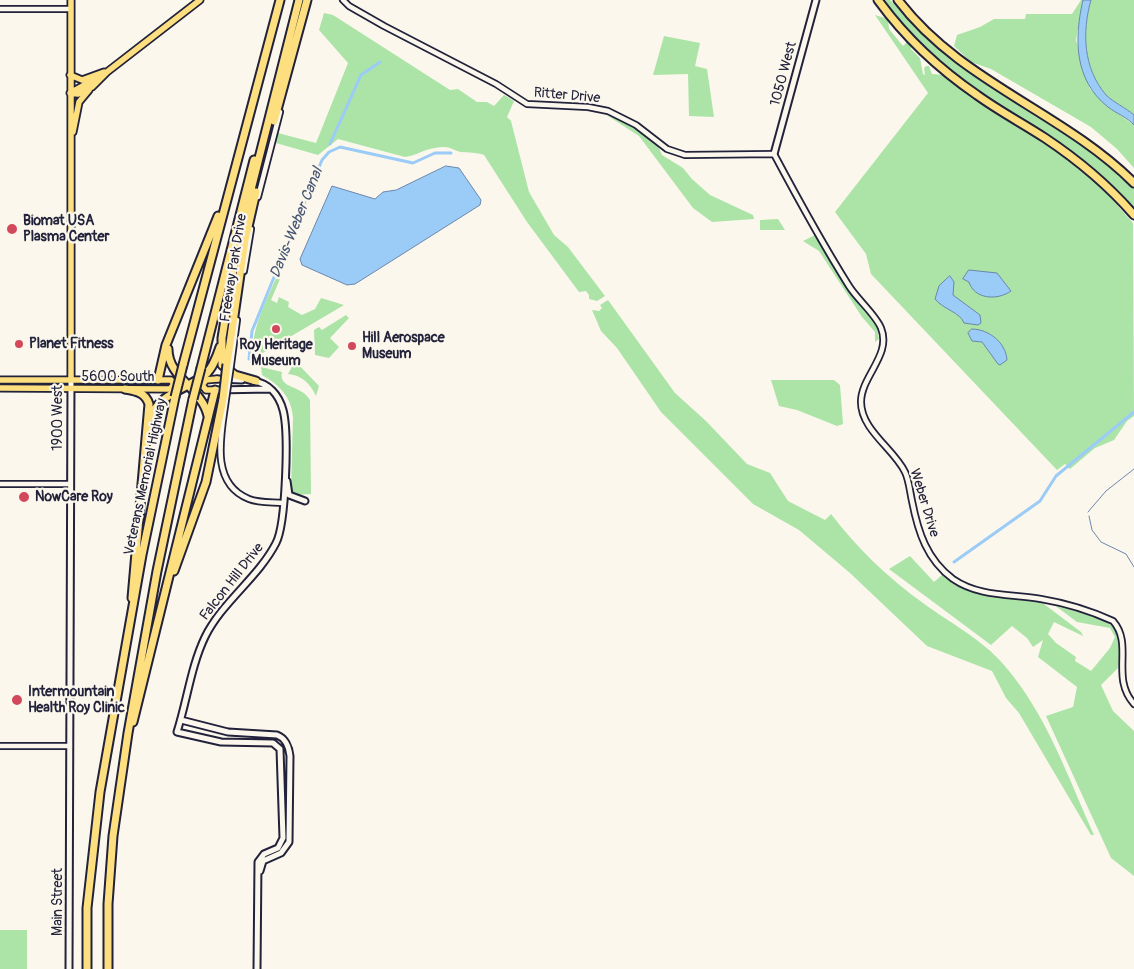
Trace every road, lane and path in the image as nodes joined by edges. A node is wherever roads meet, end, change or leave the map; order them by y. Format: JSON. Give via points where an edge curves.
{"nodes":[{"id":1,"x":71,"y":0,"type":"edge"},
{"id":2,"x":200,"y":0,"type":"edge"},
{"id":3,"x":280,"y":0,"type":"edge"},
{"id":4,"x":295,"y":0,"type":"edge"},
{"id":5,"x":299,"y":0,"type":"edge"},
{"id":6,"x":308,"y":0,"type":"edge"},
{"id":7,"x":343,"y":0,"type":"edge"},
{"id":8,"x":816,"y":0,"type":"edge"},
{"id":9,"x":878,"y":0,"type":"edge"},
{"id":10,"x":898,"y":0,"type":"edge"},
{"id":11,"x":191,"y":3,"type":"edge"},
{"id":12,"x":0,"y":8,"type":"edge"},
{"id":13,"x":71,"y":8,"type":"junction"},
{"id":14,"x":106,"y":72,"type":"junction"},
{"id":15,"x":70,"y":75,"type":"junction"},
{"id":16,"x":92,"y":87,"type":"junction"},
{"id":17,"x":70,"y":93,"type":"junction"},
{"id":18,"x":70,"y":144,"type":"junction"},
{"id":19,"x":774,"y":154,"type":"junction"},
{"id":20,"x":1134,"y":184,"type":"edge"},
{"id":21,"x":229,"y":186,"type":"junction"},
{"id":22,"x":1134,"y":215,"type":"edge"},
{"id":23,"x":222,"y":338,"type":"junction"},
{"id":24,"x":168,"y":341,"type":"junction"},
{"id":25,"x":217,"y":379,"type":"joint"},
{"id":26,"x":0,"y":380,"type":"edge"},
{"id":27,"x":71,"y":380,"type":"junction"},
{"id":28,"x":158,"y":380,"type":"junction"},
{"id":29,"x":256,"y":381,"type":"junction"},
{"id":30,"x":174,"y":384,"type":"junction"},
{"id":31,"x":187,"y":385,"type":"junction"},
{"id":32,"x":202,"y":385,"type":"junction"},
{"id":33,"x":0,"y":388,"type":"edge"},
{"id":34,"x":70,"y":389,"type":"junction"},
{"id":35,"x":125,"y":389,"type":"junction"},
{"id":36,"x":270,"y":389,"type":"junction"},
{"id":37,"x":215,"y":390,"type":"junction"},
{"id":38,"x":225,"y":399,"type":"junction"},
{"id":39,"x":208,"y":419,"type":"junction"},
{"id":40,"x":147,"y":426,"type":"junction"},
{"id":41,"x":284,"y":451,"type":"junction"},
{"id":42,"x":0,"y":484,"type":"edge"},
{"id":43,"x":70,"y":484,"type":"junction"},
{"id":44,"x":305,"y":502,"type":"dead end"},
{"id":45,"x":283,"y":503,"type":"junction"},
{"id":46,"x":138,"y":554,"type":"junction"},
{"id":47,"x":164,"y":595,"type":"junction"},
{"id":48,"x":1134,"y":704,"type":"edge"},
{"id":49,"x":181,"y":720,"type":"junction"},
{"id":50,"x":0,"y":746,"type":"edge"},
{"id":51,"x":70,"y":746,"type":"junction"},
{"id":52,"x":127,"y":749,"type":"junction"},
{"id":53,"x":70,"y":836,"type":"joint"},
{"id":54,"x":258,"y":913,"type":"junction"},
{"id":55,"x":69,"y":969,"type":"edge"},
{"id":56,"x":87,"y":969,"type":"edge"},
{"id":57,"x":108,"y":969,"type":"edge"},
{"id":58,"x":257,"y":969,"type":"edge"}],
"edges":[{"from":1,"to":13,"type":"main road","name":"1900 West"},
{"from":2,"to":11,"type":"main road"},
{"from":3,"to":21,"type":"highway","name":"Veterans Memorial Highway"},
{"from":4,"to":52,"type":"highway","bridge":true,"via":[[193,399],[151,598]]},
{"from":5,"to":23,"type":"highway","via":[[237,246]]},
{"from":6,"to":38,"type":"highway","bridge":true,"via":[[247,230]]},
{"from":7,"to":19,"type":"street","name":"Ritter Drive","via":[[527,104],[608,111],[636,125],[667,149],[686,155]]},
{"from":8,"to":19,"type":"main road","name":"1050 West"},
{"from":9,"to":22,"type":"highway","via":[[934,62],[978,96],[1074,158],[1105,184]]},
{"from":10,"to":20,"type":"highway","via":[[958,61],[1077,136]]},
{"from":11,"to":14,"type":"main road"},
{"from":12,"to":13,"type":"street"},
{"from":13,"to":15,"type":"main road","name":"1900 West"},
{"from":14,"to":15,"type":"main road","via":[[82,80]]},
{"from":14,"to":16,"type":"main road"},
{"from":14,"to":17,"type":"main road"},
{"from":15,"to":17,"type":"main road","name":"1900 West"},
{"from":16,"to":17,"type":"main road","via":[[78,94]]},
{"from":16,"to":18,"type":"main road","via":[[79,102]]},
{"from":17,"to":18,"type":"main road","name":"1900 West"},
{"from":18,"to":27,"type":"main road","name":"1900 West"},
{"from":19,"to":48,"type":"street","name":"Weber Drive","via":[[836,266],[857,299],[880,324],[883,345],[864,389],[862,409],[870,427],[905,472],[920,533],[933,560],[969,588],[1053,601],[1113,621],[1123,636],[1122,678]]},
{"from":21,"to":24,"type":"highway"},
{"from":21,"to":46,"type":"highway","name":"Veterans Memorial Highway","bridge":true},
{"from":23,"to":29,"type":"highway","via":[[222,365],[235,375]]},
{"from":23,"to":31,"type":"highway","via":[[210,370]]},
{"from":24,"to":28,"type":"highway"},
{"from":24,"to":31,"type":"highway","via":[[171,366]]},
{"from":25,"to":29,"type":"main road","name":"5600 South"},
{"from":25,"to":32,"type":"main road","name":"5600 South","via":[[206,380]]},
{"from":26,"to":27,"type":"main road","name":"5600 South"},
{"from":27,"to":28,"type":"main road","name":"5600 South"},
{"from":27,"to":34,"type":"main road","name":"1900 West"},
{"from":28,"to":30,"type":"main road","name":"5600 South","via":[[172,380]]},
{"from":29,"to":36,"type":"main road","name":"5600 South","via":[[264,382]]},
{"from":30,"to":31,"type":"main road","name":"5600 South"},
{"from":30,"to":35,"type":"main road","name":"5600 South","via":[[170,389]]},
{"from":31,"to":32,"type":"main road","name":"5600 South"},
{"from":31,"to":39,"type":"highway","via":[[199,396]]},
{"from":31,"to":40,"type":"highway","via":[[153,410]]},
{"from":32,"to":37,"type":"main road","name":"5600 South","via":[[206,390]]},
{"from":33,"to":34,"type":"main road","name":"5600 South"},
{"from":34,"to":35,"type":"main road","name":"5600 South"},
{"from":34,"to":43,"type":"main road","name":"1900 West"},
{"from":35,"to":40,"type":"highway","via":[[141,393],[147,399]]},
{"from":36,"to":37,"type":"main road","name":"5600 South"},
{"from":36,"to":41,"type":"main road","name":"5600 South","via":[[283,410]]},
{"from":37,"to":39,"type":"highway"},
{"from":38,"to":45,"type":"street","via":[[220,460],[225,476],[238,492],[249,499]]},
{"from":38,"to":47,"type":"highway","via":[[206,482]]},
{"from":39,"to":47,"type":"highway"},
{"from":40,"to":46,"type":"highway"},
{"from":41,"to":44,"type":"main road","via":[[289,495]]},
{"from":41,"to":45,"type":"main road","name":"5600 South"},
{"from":42,"to":43,"type":"street"},
{"from":43,"to":51,"type":"main road","name":"1900 West"},
{"from":45,"to":49,"type":"main road","name":"Falcon Hill Drive","via":[[276,542],[204,640]]},
{"from":46,"to":56,"type":"highway","name":"Veterans Memorial Highway","via":[[130,626],[94,837],[87,908]]},
{"from":47,"to":52,"type":"highway"},
{"from":49,"to":54,"type":"main road","via":[[230,733],[276,735],[288,748],[290,840],[283,852],[265,859],[261,865]]},
{"from":49,"to":54,"type":"main road","name":"Falcon Hill Drive","via":[[177,732],[221,742],[273,743],[280,749],[283,838],[278,848],[264,854],[258,861]]},
{"from":50,"to":51,"type":"street"},
{"from":51,"to":53,"type":"main road","name":"1900 West"},
{"from":52,"to":57,"type":"highway","via":[[112,846]]},
{"from":53,"to":55,"type":"main road","name":"Main Street"},
{"from":54,"to":58,"type":"main road"}]}
